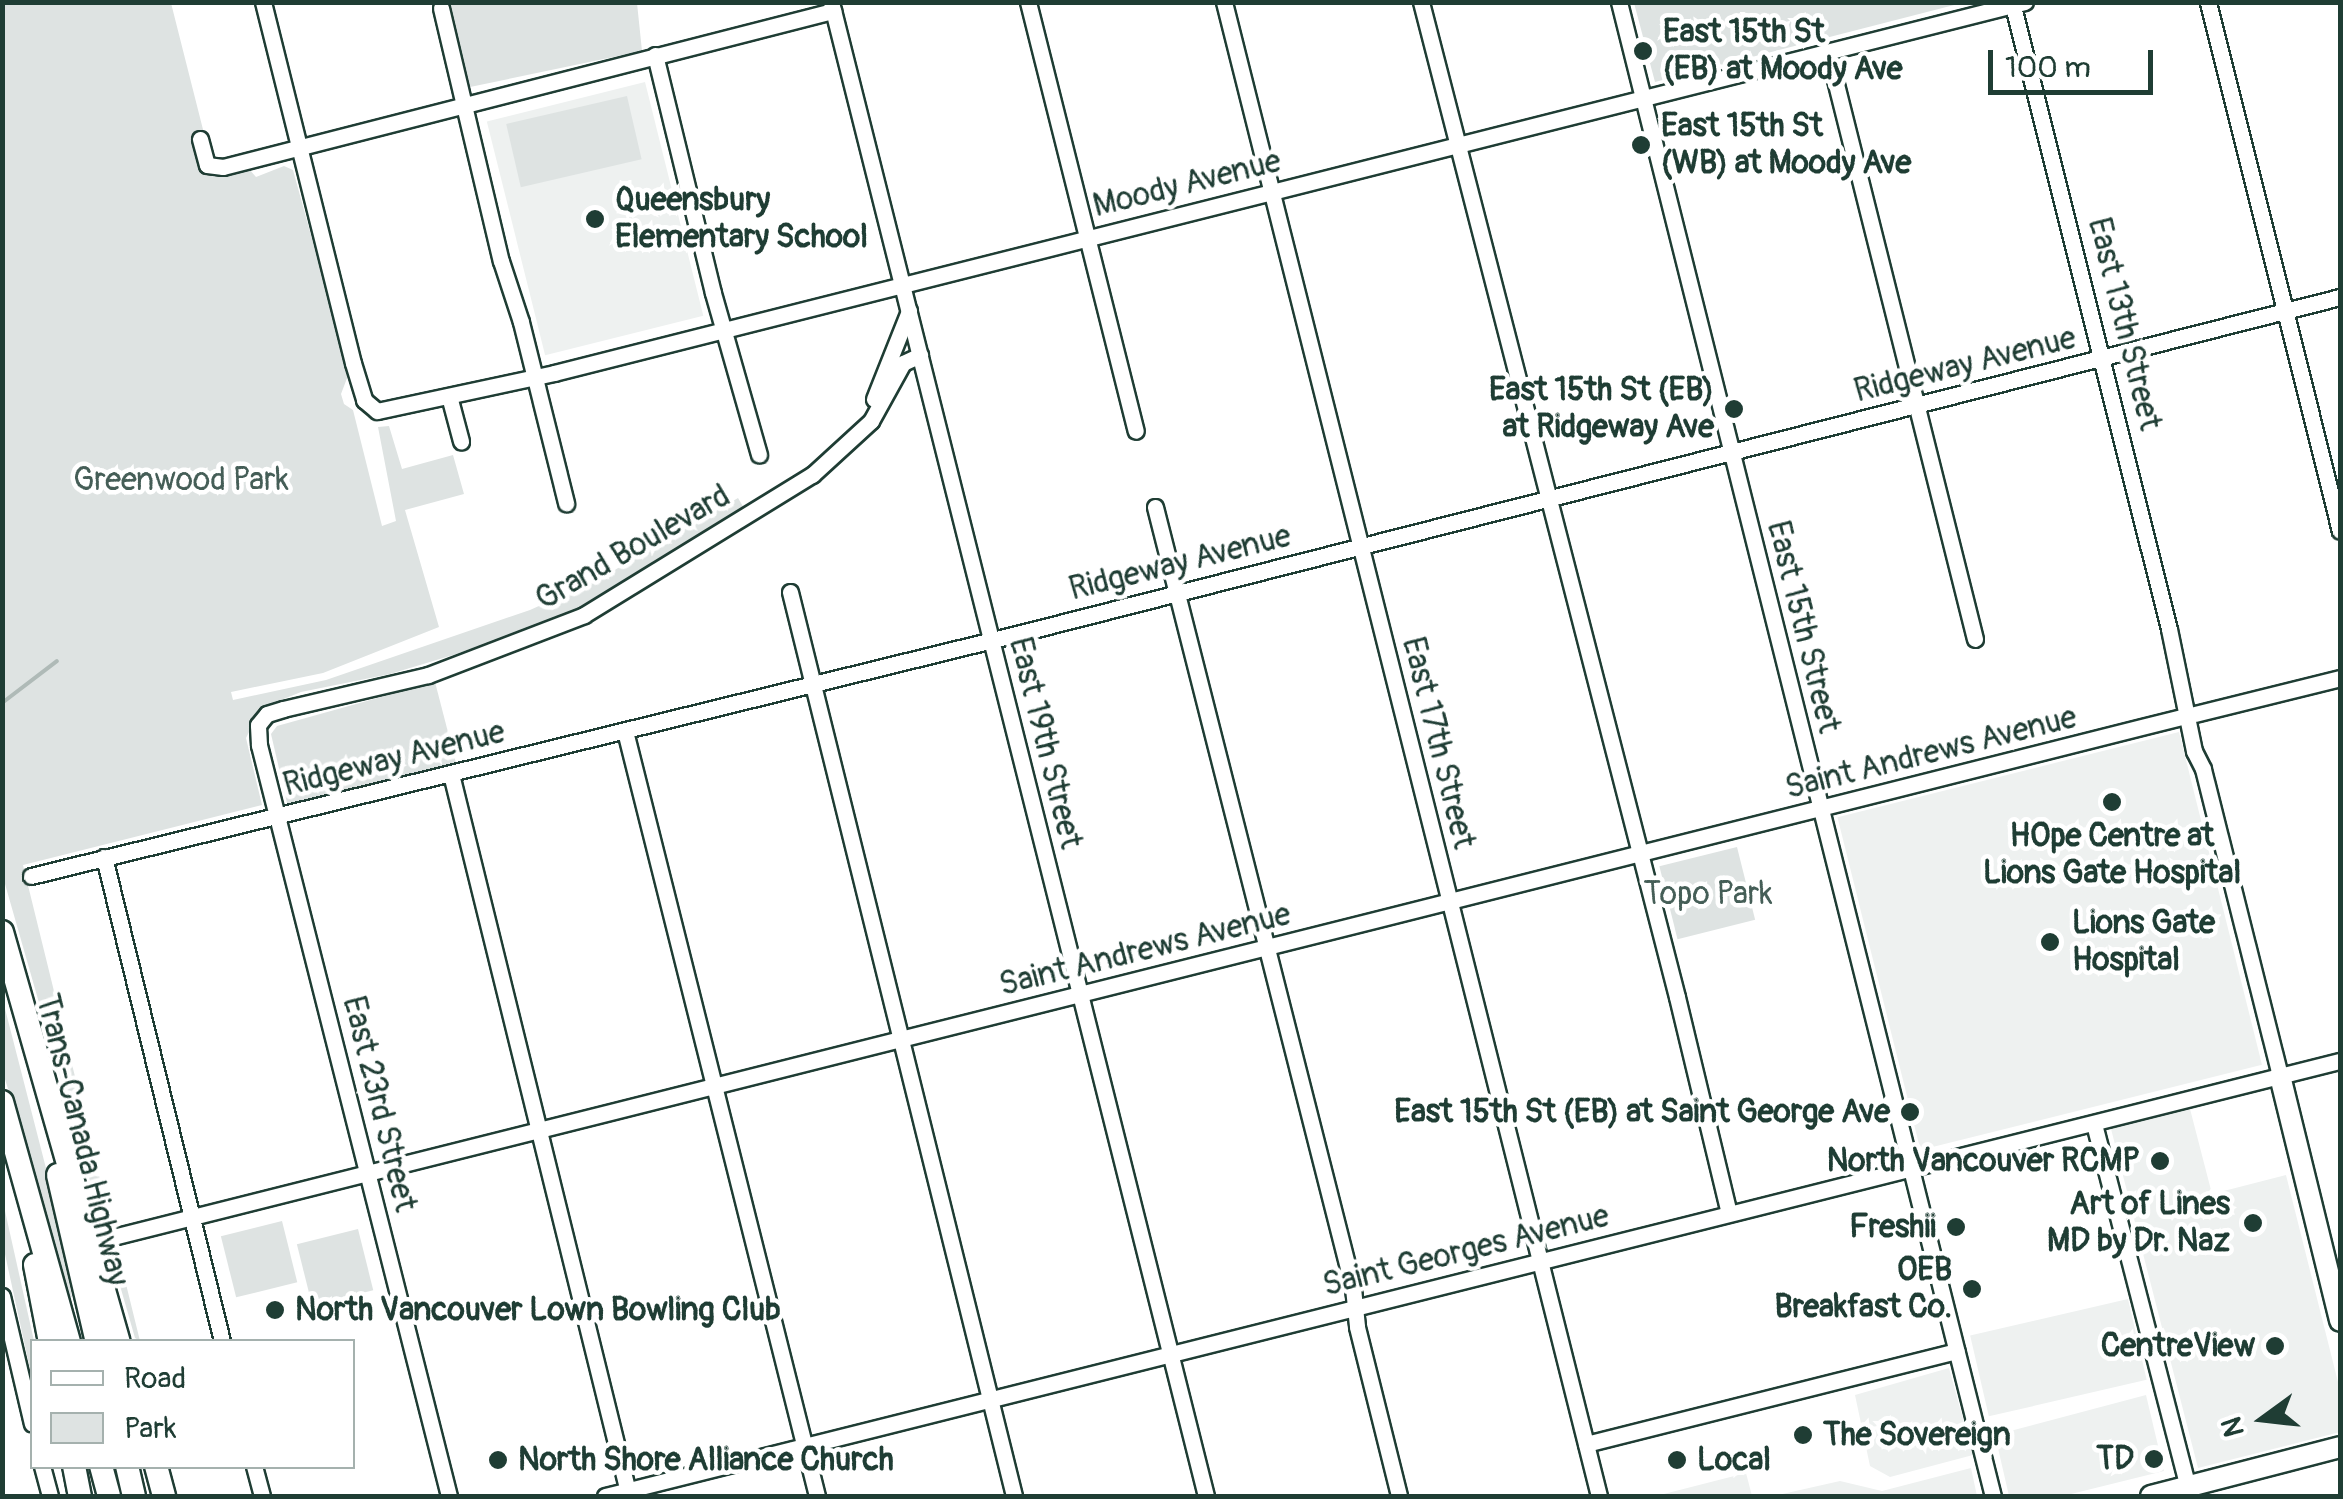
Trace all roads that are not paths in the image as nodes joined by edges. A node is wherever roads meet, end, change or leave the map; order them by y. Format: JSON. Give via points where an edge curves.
{"nodes":[{"id":1,"x":263,"y":2,"type":"edge"},
{"id":2,"x":1028,"y":2,"type":"edge"},
{"id":3,"x":1224,"y":2,"type":"edge"},
{"id":4,"x":1421,"y":2,"type":"edge"},
{"id":5,"x":1619,"y":2,"type":"edge"},
{"id":6,"x":2208,"y":2,"type":"edge"},
{"id":7,"x":2016,"y":4,"type":"edge"},
{"id":8,"x":832,"y":7,"type":"edge"},
{"id":9,"x":440,"y":8,"type":"dead end"},
{"id":10,"x":1828,"y":52,"type":"junction"},
{"id":11,"x":656,"y":55,"type":"junction"},
{"id":12,"x":1643,"y":98,"type":"junction"},
{"id":13,"x":462,"y":107,"type":"junction"},
{"id":14,"x":200,"y":139,"type":"dead end"},
{"id":15,"x":1458,"y":145,"type":"junction"},
{"id":16,"x":301,"y":148,"type":"junction"},
{"id":17,"x":1272,"y":192,"type":"junction"},
{"id":18,"x":1087,"y":236,"type":"junction"},
{"id":19,"x":902,"y":284,"type":"junction"},
{"id":20,"x":2340,"y":297,"type":"edge"},
{"id":21,"x":908,"y":312,"type":"junction"},
{"id":22,"x":2286,"y":312,"type":"junction"},
{"id":23,"x":724,"y":330,"type":"junction"},
{"id":24,"x":920,"y":355,"type":"junction"},
{"id":25,"x":2102,"y":359,"type":"junction"},
{"id":26,"x":536,"y":376,"type":"junction"},
{"id":27,"x":448,"y":396,"type":"junction"},
{"id":28,"x":1915,"y":405,"type":"junction"},
{"id":29,"x":1136,"y":430,"type":"dead end"},
{"id":30,"x":849,"y":440,"type":"junction"},
{"id":31,"x":461,"y":441,"type":"dead end"},
{"id":32,"x":1731,"y":452,"type":"junction"},
{"id":33,"x":759,"y":455,"type":"dead end"},
{"id":34,"x":1546,"y":499,"type":"junction"},
{"id":35,"x":566,"y":504,"type":"dead end"},
{"id":36,"x":1155,"y":507,"type":"dead end"},
{"id":37,"x":2340,"y":531,"type":"edge"},
{"id":38,"x":1360,"y":546,"type":"junction"},
{"id":39,"x":790,"y":592,"type":"dead end"},
{"id":40,"x":1176,"y":592,"type":"junction"},
{"id":41,"x":1975,"y":639,"type":"dead end"},
{"id":42,"x":991,"y":640,"type":"junction"},
{"id":43,"x":2340,"y":678,"type":"edge"},
{"id":44,"x":811,"y":684,"type":"junction"},
{"id":45,"x":2190,"y":715,"type":"junction"},
{"id":46,"x":258,"y":725,"type":"joint"},
{"id":47,"x":625,"y":731,"type":"junction"},
{"id":48,"x":451,"y":774,"type":"junction"},
{"id":49,"x":1820,"y":808,"type":"junction"},
{"id":50,"x":277,"y":816,"type":"junction"},
{"id":51,"x":1640,"y":853,"type":"junction"},
{"id":52,"x":104,"y":857,"type":"junction"},
{"id":53,"x":31,"y":876,"type":"dead end"},
{"id":54,"x":1450,"y":901,"type":"junction"},
{"id":55,"x":2,"y":932,"type":"edge"},
{"id":56,"x":1266,"y":948,"type":"junction"},
{"id":57,"x":2,"y":954,"type":"edge"},
{"id":58,"x":1080,"y":994,"type":"junction"},
{"id":59,"x":900,"y":1039,"type":"junction"},
{"id":60,"x":2340,"y":1061,"type":"edge"},
{"id":61,"x":2280,"y":1076,"type":"junction"},
{"id":62,"x":714,"y":1085,"type":"junction"},
{"id":63,"x":2,"y":1102,"type":"edge"},
{"id":64,"x":2,"y":1120,"type":"edge"},
{"id":65,"x":2094,"y":1124,"type":"junction"},
{"id":66,"x":540,"y":1130,"type":"junction"},
{"id":67,"x":1912,"y":1168,"type":"junction"},
{"id":68,"x":368,"y":1172,"type":"junction"},
{"id":69,"x":1729,"y":1214,"type":"junction"},
{"id":70,"x":192,"y":1216,"type":"junction"},
{"id":71,"x":117,"y":1236,"type":"dead end"},
{"id":72,"x":1540,"y":1262,"type":"junction"},
{"id":73,"x":2,"y":1296,"type":"edge"},
{"id":74,"x":1355,"y":1308,"type":"junction"},
{"id":75,"x":2340,"y":1321,"type":"edge"},
{"id":76,"x":49,"y":1339,"type":"edge"},
{"id":77,"x":68,"y":1339,"type":"edge"},
{"id":78,"x":96,"y":1339,"type":"edge"},
{"id":79,"x":119,"y":1339,"type":"edge"},
{"id":80,"x":221,"y":1339,"type":"edge"},
{"id":81,"x":1956,"y":1351,"type":"junction"},
{"id":82,"x":1170,"y":1355,"type":"junction"},
{"id":83,"x":989,"y":1400,"type":"junction"},
{"id":84,"x":30,"y":1415,"type":"edge"},
{"id":85,"x":1586,"y":1444,"type":"junction"},
{"id":86,"x":805,"y":1446,"type":"junction"},
{"id":87,"x":2340,"y":1447,"type":"edge"},
{"id":88,"x":43,"y":1469,"type":"edge"},
{"id":89,"x":75,"y":1469,"type":"edge"},
{"id":90,"x":102,"y":1469,"type":"edge"},
{"id":91,"x":128,"y":1469,"type":"edge"},
{"id":92,"x":157,"y":1469,"type":"edge"},
{"id":93,"x":255,"y":1469,"type":"edge"},
{"id":94,"x":2188,"y":1487,"type":"junction"},
{"id":95,"x":629,"y":1493,"type":"edge"},
{"id":96,"x":50,"y":1496,"type":"edge"},
{"id":97,"x":80,"y":1496,"type":"edge"},
{"id":98,"x":109,"y":1496,"type":"edge"},
{"id":99,"x":134,"y":1496,"type":"edge"},
{"id":100,"x":164,"y":1496,"type":"edge"},
{"id":101,"x":262,"y":1496,"type":"edge"},
{"id":102,"x":449,"y":1496,"type":"edge"},
{"id":103,"x":605,"y":1496,"type":"edge"},
{"id":104,"x":818,"y":1496,"type":"edge"},
{"id":105,"x":1014,"y":1496,"type":"edge"},
{"id":106,"x":1206,"y":1496,"type":"edge"},
{"id":107,"x":1399,"y":1496,"type":"edge"},
{"id":108,"x":1599,"y":1496,"type":"edge"},
{"id":109,"x":1993,"y":1496,"type":"edge"},
{"id":110,"x":2152,"y":1496,"type":"edge"}],
"edges":[{"from":1,"to":16,"type":"street"},
{"from":2,"to":18,"type":"street"},
{"from":3,"to":17,"type":"street","name":"East 17th Street"},
{"from":4,"to":15,"type":"street"},
{"from":5,"to":12,"type":"street","name":"East 15th Street"},
{"from":6,"to":22,"type":"street"},
{"from":7,"to":10,"type":"street","name":"Moody Avenue"},
{"from":7,"to":25,"type":"street","name":"East 13th Street"},
{"from":8,"to":11,"type":"street"},
{"from":8,"to":19,"type":"street","name":"East 19th Street"},
{"from":9,"to":13,"type":"street"},
{"from":10,"to":12,"type":"street","name":"Moody Avenue"},
{"from":10,"to":28,"type":"street"},
{"from":11,"to":13,"type":"street"},
{"from":11,"to":23,"type":"street"},
{"from":12,"to":15,"type":"street","name":"Moody Avenue"},
{"from":12,"to":32,"type":"street","name":"East 15th Street"},
{"from":13,"to":16,"type":"street"},
{"from":13,"to":26,"type":"street"},
{"from":14,"to":16,"type":"street","via":[[211,168]]},
{"from":15,"to":17,"type":"street","name":"Moody Avenue"},
{"from":15,"to":34,"type":"street"},
{"from":16,"to":27,"type":"street","name":"Moody Avenue","via":[[364,400],[376,411]]},
{"from":17,"to":18,"type":"street","name":"Moody Avenue"},
{"from":17,"to":38,"type":"street","name":"East 17th Street"},
{"from":18,"to":19,"type":"street","name":"Moody Avenue"},
{"from":18,"to":29,"type":"street"},
{"from":19,"to":21,"type":"street","name":"East 19th Street"},
{"from":19,"to":23,"type":"street","name":"Moody Avenue"},
{"from":20,"to":22,"type":"street","name":"Ridgeway Avenue"},
{"from":21,"to":24,"type":"street","name":"East 19th Street"},
{"from":21,"to":30,"type":"street","name":"Grand Boulevard","via":[[884,378]]},
{"from":22,"to":25,"type":"street","name":"Ridgeway Avenue"},
{"from":22,"to":37,"type":"street"},
{"from":23,"to":26,"type":"street","name":"Moody Avenue"},
{"from":23,"to":33,"type":"street"},
{"from":24,"to":30,"type":"street","name":"Grand Boulevard","via":[[903,363],[871,421]]},
{"from":24,"to":42,"type":"street","name":"East 19th Street"},
{"from":25,"to":28,"type":"street","name":"Ridgeway Avenue"},
{"from":25,"to":45,"type":"street","name":"East 13th Street"},
{"from":26,"to":27,"type":"street","name":"Moody Avenue"},
{"from":26,"to":35,"type":"street"},
{"from":27,"to":31,"type":"street"},
{"from":28,"to":32,"type":"street","name":"Ridgeway Avenue"},
{"from":28,"to":41,"type":"street"},
{"from":30,"to":46,"type":"street","name":"Grand Boulevard","via":[[791,490],[584,615],[428,675],[266,714]]},
{"from":32,"to":34,"type":"street","name":"Ridgeway Avenue"},
{"from":32,"to":49,"type":"street","name":"East 15th Street"},
{"from":34,"to":38,"type":"street","name":"Ridgeway Avenue"},
{"from":34,"to":51,"type":"street"},
{"from":36,"to":40,"type":"street"},
{"from":38,"to":40,"type":"street","name":"Ridgeway Avenue"},
{"from":38,"to":54,"type":"street","name":"East 17th Street"},
{"from":39,"to":44,"type":"street"},
{"from":40,"to":42,"type":"street","name":"Ridgeway Avenue"},
{"from":40,"to":56,"type":"street"},
{"from":42,"to":44,"type":"street","name":"Ridgeway Avenue"},
{"from":42,"to":58,"type":"street","name":"East 19th Street"},
{"from":43,"to":45,"type":"street","name":"Saint Andrews Avenue"},
{"from":44,"to":47,"type":"street","name":"Ridgeway Avenue"},
{"from":44,"to":59,"type":"street"},
{"from":45,"to":49,"type":"street","name":"Saint Andrews Avenue"},
{"from":45,"to":61,"type":"street","name":"East 13th Street"},
{"from":46,"to":50,"type":"street","name":"East 23rd Street"},
{"from":47,"to":48,"type":"street","name":"Ridgeway Avenue"},
{"from":47,"to":62,"type":"street"},
{"from":48,"to":50,"type":"street","name":"Ridgeway Avenue"},
{"from":48,"to":66,"type":"street"},
{"from":49,"to":51,"type":"street","name":"Saint Andrews Avenue"},
{"from":49,"to":67,"type":"street","name":"East 15th Street"},
{"from":50,"to":52,"type":"street","name":"Ridgeway Avenue"},
{"from":50,"to":68,"type":"street","name":"East 23rd Street"},
{"from":51,"to":54,"type":"street","name":"Saint Andrews Avenue"},
{"from":51,"to":69,"type":"street"},
{"from":52,"to":53,"type":"street","name":"Ridgeway Avenue"},
{"from":52,"to":70,"type":"street"},
{"from":54,"to":56,"type":"street","name":"Saint Andrews Avenue"},
{"from":54,"to":72,"type":"street","name":"East 17th Street"},
{"from":55,"to":79,"type":"highway"},
{"from":56,"to":58,"type":"street","name":"Saint Andrews Avenue"},
{"from":56,"to":74,"type":"street"},
{"from":57,"to":78,"type":"highway","name":"Trans-Canada Highway"},
{"from":58,"to":59,"type":"street","name":"Saint Andrews Avenue"},
{"from":58,"to":82,"type":"street","name":"East 19th Street"},
{"from":59,"to":62,"type":"street","name":"Saint Andrews Avenue"},
{"from":59,"to":83,"type":"street"},
{"from":60,"to":61,"type":"street","name":"Saint Georges Avenue"},
{"from":61,"to":65,"type":"street","name":"Saint Georges Avenue"},
{"from":61,"to":75,"type":"main road","name":"East 13th Street"},
{"from":62,"to":66,"type":"street","name":"Saint Andrews Avenue"},
{"from":62,"to":86,"type":"street"},
{"from":63,"to":77,"type":"highway","name":"Trans-Canada Highway"},
{"from":64,"to":76,"type":"highway"},
{"from":65,"to":67,"type":"street","name":"Saint Georges Avenue"},
{"from":65,"to":94,"type":"street"},
{"from":66,"to":68,"type":"street","name":"Saint Andrews Avenue"},
{"from":66,"to":95,"type":"street"},
{"from":67,"to":69,"type":"street","name":"Saint Georges Avenue"},
{"from":67,"to":81,"type":"street","name":"East 15th Street"},
{"from":68,"to":70,"type":"street","name":"Saint Andrews Avenue"},
{"from":68,"to":102,"type":"street","name":"East 23rd Street"},
{"from":69,"to":72,"type":"street","name":"Saint Georges Avenue"},
{"from":70,"to":71,"type":"street","name":"Saint Andrews Avenue"},
{"from":70,"to":80,"type":"street"},
{"from":72,"to":74,"type":"street","name":"Saint Georges Avenue"},
{"from":72,"to":85,"type":"street","name":"East 17th Street"},
{"from":73,"to":84,"type":"street"},
{"from":74,"to":82,"type":"street","name":"Saint Georges Avenue"},
{"from":74,"to":107,"type":"street"},
{"from":81,"to":85,"type":"street"},
{"from":81,"to":109,"type":"street","name":"East 15th Street"},
{"from":82,"to":83,"type":"street","name":"Saint Georges Avenue"},
{"from":82,"to":106,"type":"street","name":"East 19th Street"},
{"from":83,"to":86,"type":"street","name":"Saint Georges Avenue"},
{"from":83,"to":105,"type":"street"},
{"from":85,"to":108,"type":"street","name":"East 17th Street"},
{"from":86,"to":95,"type":"street","name":"Saint Georges Avenue"},
{"from":86,"to":104,"type":"street"},
{"from":87,"to":94,"type":"main road"},
{"from":88,"to":96,"type":"street"},
{"from":89,"to":97,"type":"highway"},
{"from":90,"to":98,"type":"highway"},
{"from":91,"to":99,"type":"highway"},
{"from":92,"to":100,"type":"highway"},
{"from":93,"to":101,"type":"street"},
{"from":94,"to":110,"type":"main road"},
{"from":95,"to":103,"type":"street","name":"Saint Georges Avenue"}]}
